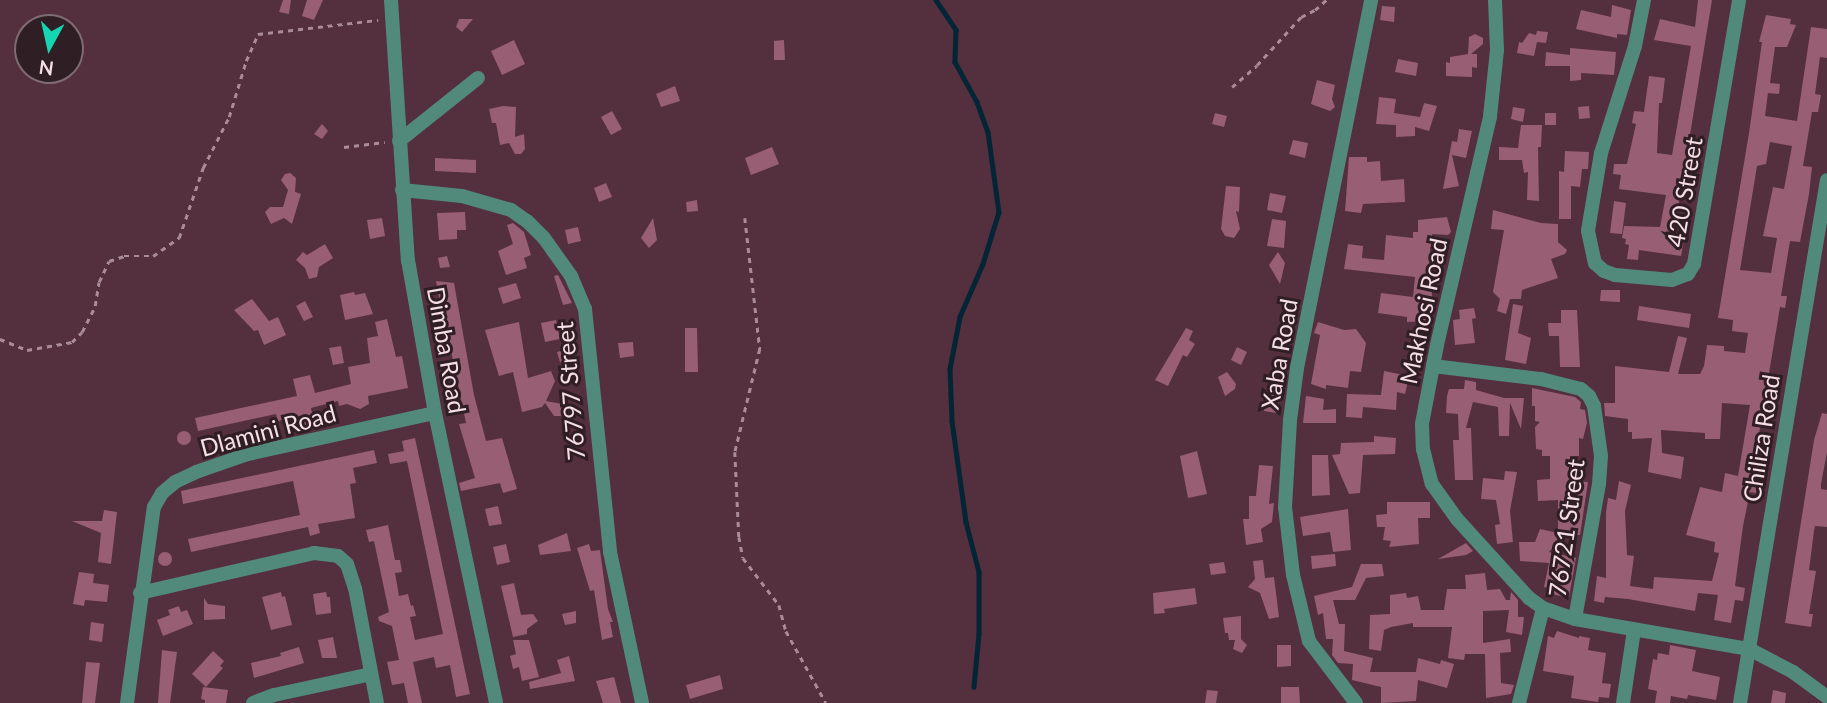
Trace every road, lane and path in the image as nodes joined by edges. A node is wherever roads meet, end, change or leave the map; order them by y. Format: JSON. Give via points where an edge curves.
{"nodes":[{"id":1,"x":391,"y":0,"type":"edge"},
{"id":2,"x":1326,"y":0,"type":"edge"},
{"id":3,"x":1371,"y":0,"type":"edge"},
{"id":4,"x":1495,"y":0,"type":"edge"},
{"id":5,"x":1644,"y":0,"type":"edge"},
{"id":6,"x":1739,"y":0,"type":"edge"},
{"id":7,"x":392,"y":18,"type":"junction"},
{"id":8,"x":478,"y":78,"type":"dead end"},
{"id":9,"x":1232,"y":88,"type":"dead end"},
{"id":10,"x":399,"y":141,"type":"junction"},
{"id":11,"x":344,"y":146,"type":"dead end"},
{"id":12,"x":1827,"y":185,"type":"edge"},
{"id":13,"x":402,"y":190,"type":"junction"},
{"id":14,"x":745,"y":218,"type":"dead end"},
{"id":15,"x":0,"y":339,"type":"edge"},
{"id":16,"x":1433,"y":366,"type":"junction"},
{"id":17,"x":435,"y":413,"type":"junction"},
{"id":18,"x":140,"y":593,"type":"junction"},
{"id":19,"x":1543,"y":608,"type":"junction"},
{"id":20,"x":1575,"y":619,"type":"junction"},
{"id":21,"x":1634,"y":630,"type":"junction"},
{"id":22,"x":1749,"y":649,"type":"junction"},
{"id":23,"x":371,"y":674,"type":"junction"},
{"id":24,"x":1827,"y":697,"type":"edge"},
{"id":25,"x":127,"y":703,"type":"edge"},
{"id":26,"x":253,"y":703,"type":"edge"},
{"id":27,"x":377,"y":703,"type":"edge"},
{"id":28,"x":496,"y":703,"type":"edge"},
{"id":29,"x":642,"y":703,"type":"edge"},
{"id":30,"x":826,"y":703,"type":"edge"},
{"id":31,"x":1356,"y":703,"type":"edge"},
{"id":32,"x":1519,"y":703,"type":"edge"},
{"id":33,"x":1623,"y":703,"type":"edge"},
{"id":34,"x":1740,"y":703,"type":"edge"}],
"edges":[{"from":1,"to":7,"type":"street","name":"Dimba Road"},
{"from":2,"to":9,"type":"path","via":[[1301,17]]},
{"from":3,"to":31,"type":"street","name":"Xaba Road","via":[[1297,368],[1285,507],[1293,575],[1309,641]]},
{"from":4,"to":16,"type":"street","name":"Makhosi Road","via":[[1497,50],[1490,117]]},
{"from":5,"to":6,"type":"street","name":"420 Street","via":[[1601,153],[1588,231],[1595,263],[1604,271],[1672,280],[1688,274],[1694,264]]},
{"from":7,"to":10,"type":"street","name":"Dimba Road"},
{"from":7,"to":15,"type":"path","via":[[258,34],[179,238],[153,256],[109,261],[95,306],[72,342],[27,350]]},
{"from":8,"to":10,"type":"street"},
{"from":10,"to":11,"type":"path"},
{"from":10,"to":13,"type":"street","name":"Dimba Road"},
{"from":12,"to":22,"type":"street","name":"Chiliza Road"},
{"from":13,"to":17,"type":"street","name":"Dimba Road","via":[[410,272]]},
{"from":13,"to":29,"type":"street","name":"76797 Street","via":[[462,197],[511,210],[544,238],[571,276],[585,309],[610,552]]},
{"from":14,"to":30,"type":"path","via":[[760,349],[735,452],[738,537],[743,558],[779,606],[786,631]]},
{"from":16,"to":19,"type":"street","name":"Makhosi Road","via":[[1422,424],[1432,484],[1457,519]]},
{"from":16,"to":20,"type":"street","name":"76721 Street","via":[[1541,379],[1581,389],[1589,396],[1601,456]]},
{"from":17,"to":18,"type":"street","name":"Dlamini Road","via":[[248,454],[175,482],[154,507]]},
{"from":17,"to":28,"type":"street","name":"Dimba Road"},
{"from":18,"to":23,"type":"street","via":[[314,553],[338,556],[347,565],[355,587]]},
{"from":18,"to":25,"type":"street","name":"Dlamini Road"},
{"from":19,"to":20,"type":"street","name":"Makhosi Road"},
{"from":19,"to":32,"type":"street"},
{"from":20,"to":21,"type":"street","name":"Makhosi Road"},
{"from":21,"to":22,"type":"street","name":"Makhosi Road"},
{"from":21,"to":33,"type":"street"},
{"from":22,"to":24,"type":"street","name":"Makhosi Road"},
{"from":22,"to":34,"type":"street","name":"Chiliza Road"},
{"from":23,"to":26,"type":"street"},
{"from":23,"to":27,"type":"street"}]}
